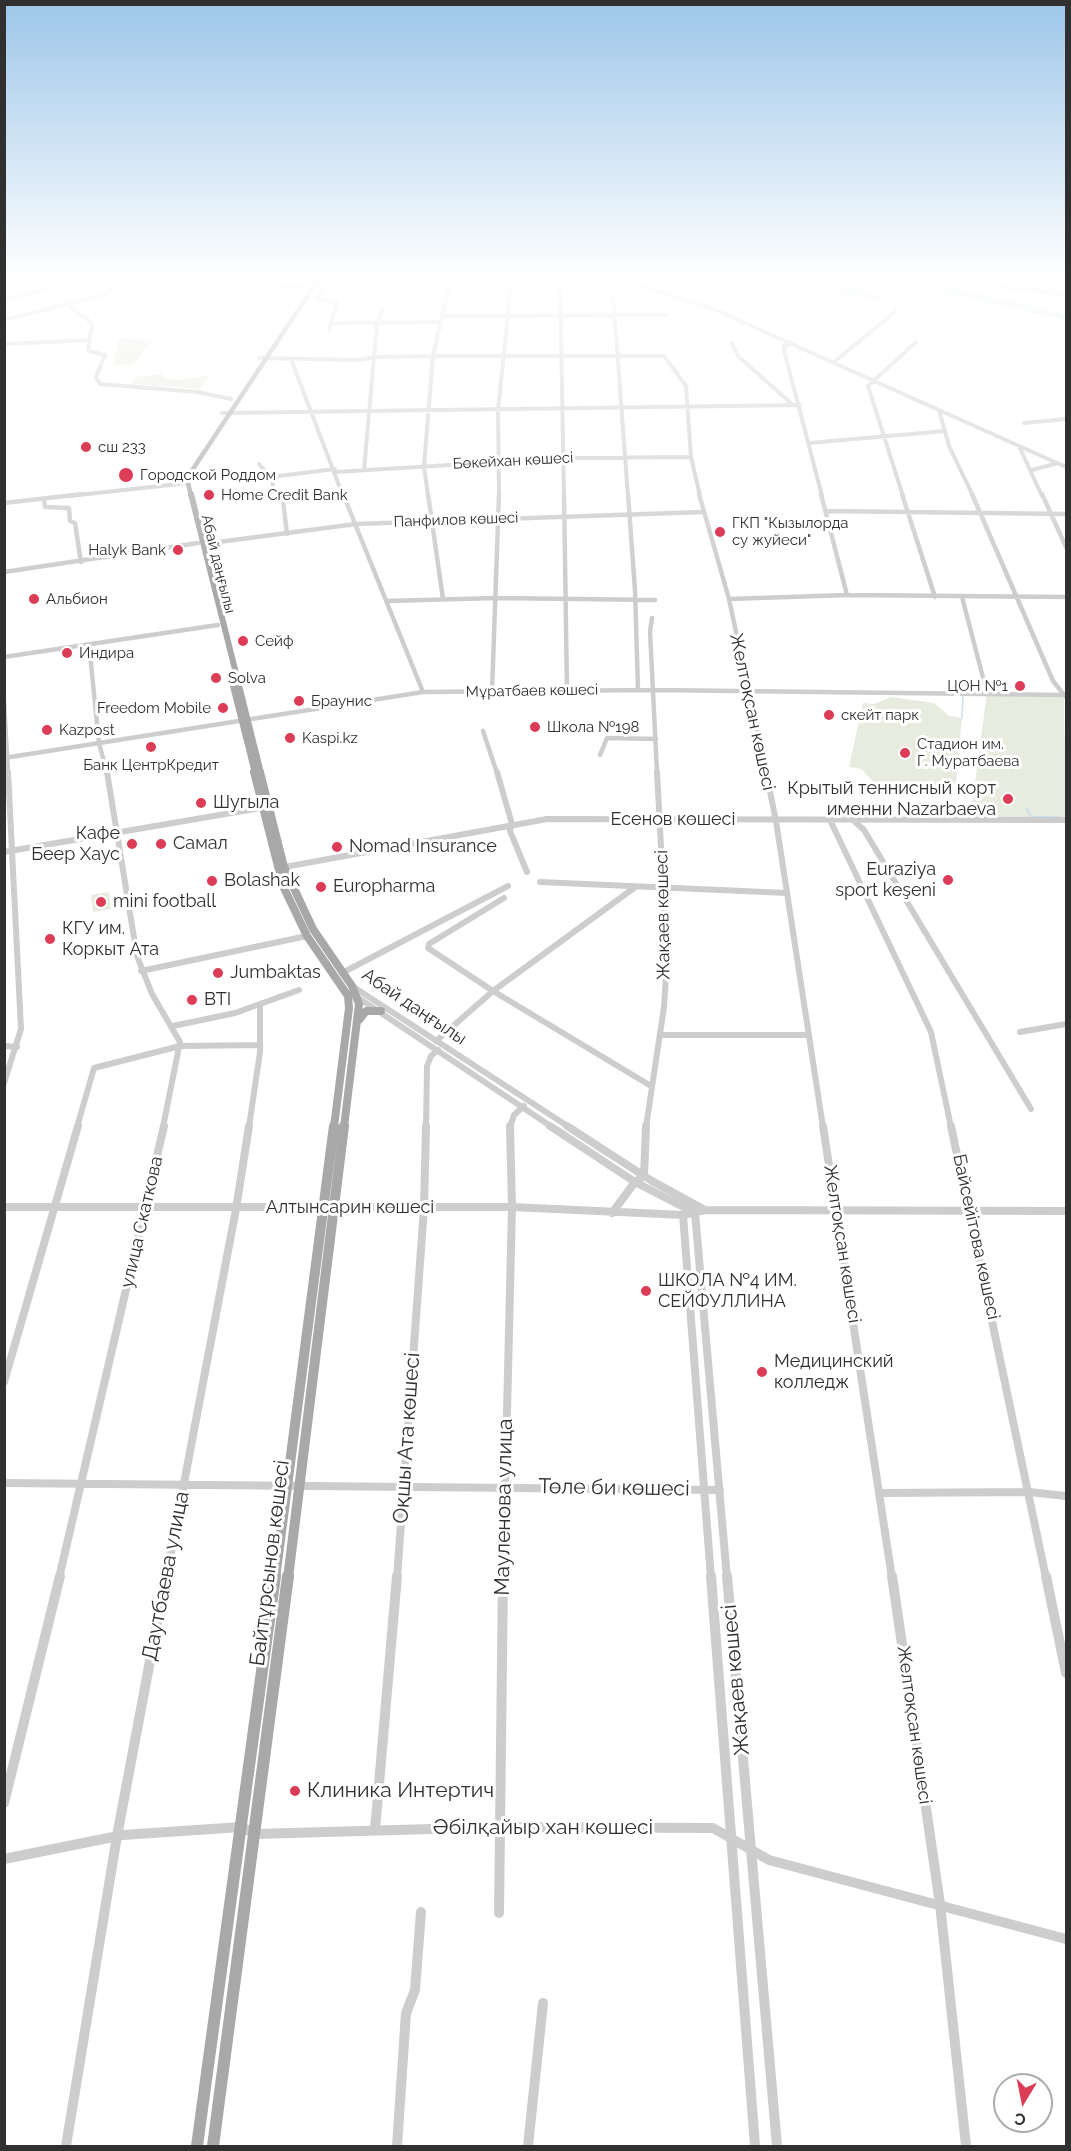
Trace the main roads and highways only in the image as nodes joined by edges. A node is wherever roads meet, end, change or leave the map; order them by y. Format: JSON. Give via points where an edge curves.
{"nodes":[{"id":1,"x":247,"y":377,"type":"edge"},
{"id":2,"x":250,"y":377,"type":"edge"},
{"id":3,"x":186,"y":483,"type":"junction"},
{"id":4,"x":201,"y":543,"type":"junction"},
{"id":5,"x":244,"y":720,"type":"junction"},
{"id":6,"x":308,"y":932,"type":"junction"},
{"id":7,"x":348,"y":987,"type":"junction"},
{"id":8,"x":381,"y":1011,"type":"road end"},
{"id":9,"x":357,"y":1023,"type":"junction"},
{"id":10,"x":328,"y":1207,"type":"junction"},
{"id":11,"x":294,"y":1484,"type":"junction"},
{"id":12,"x":196,"y":2146,"type":"edge"},
{"id":13,"x":213,"y":2146,"type":"edge"}],
"edges":[{"from":1,"to":3,"type":"main road","via":[[184,470],[181,479]]},
{"from":2,"to":3,"type":"main road","via":[[189,472]]},
{"from":3,"to":4,"type":"main road","name":"Абай даңғылы"},
{"from":4,"to":5,"type":"main road","name":"Абай даңғылы"},
{"from":4,"to":5,"type":"main road","name":"Абай даңғылы"},
{"from":5,"to":6,"type":"main road","name":"Абай даңғылы","via":[[281,868]]},
{"from":6,"to":7,"type":"main road","name":"Абай даңғылы"},
{"from":6,"to":7,"type":"main road","name":"Абай даңғылы","via":[[342,973]]},
{"from":7,"to":9,"type":"main road","name":"Байтұрсынов көшесі","via":[[357,998]]},
{"from":7,"to":10,"type":"main road","name":"Байтұрсынов көшесі"},
{"from":8,"to":9,"type":"main road","via":[[366,1011]]},
{"from":9,"to":10,"type":"main road","name":"Байтұрсынов көшесі"},
{"from":10,"to":11,"type":"main road","name":"Байтұрсынов көшесі"},
{"from":11,"to":12,"type":"main road","name":"Байтұрсынов көшесі"},
{"from":11,"to":13,"type":"main road","name":"Байтұрсынов көшесі","via":[[256,1833]]}]}
